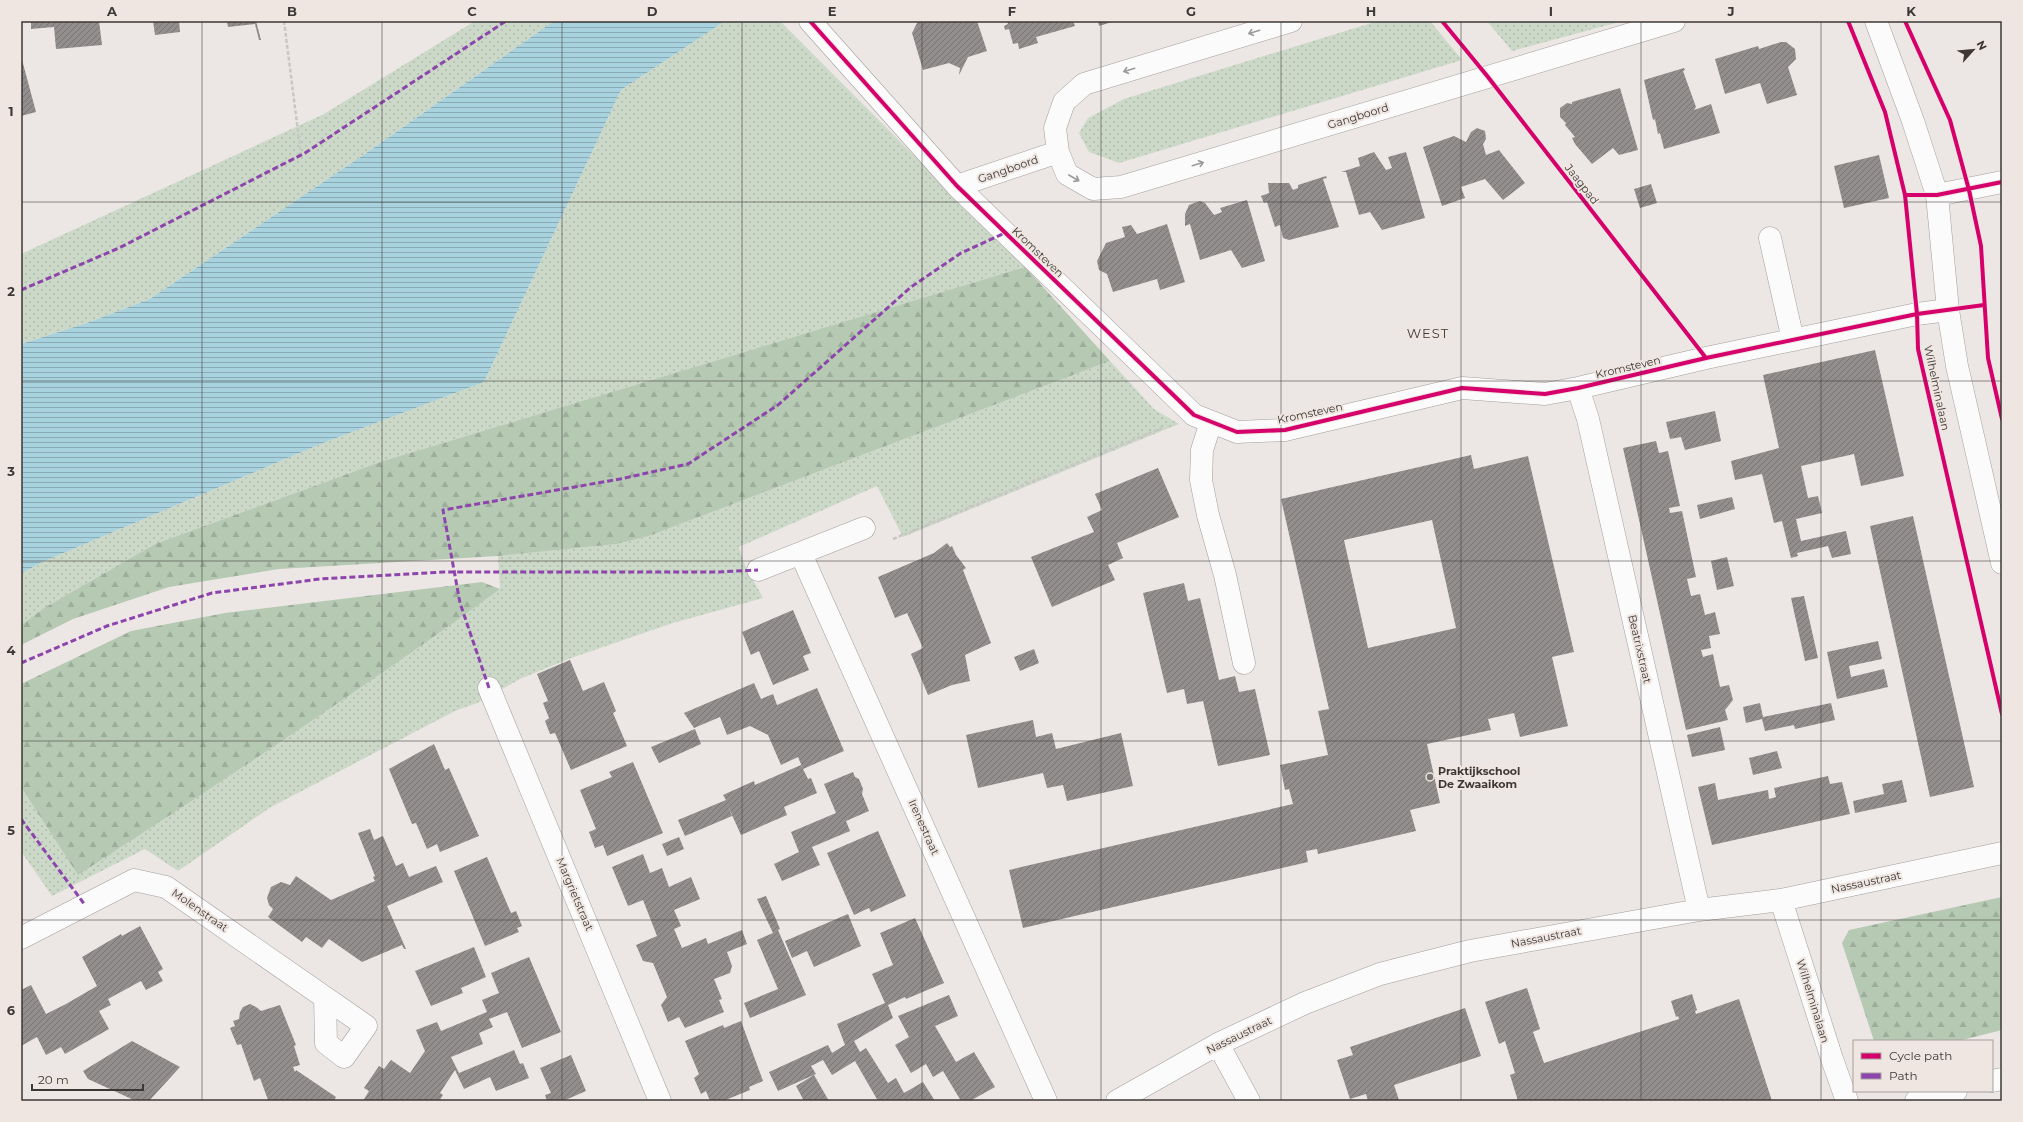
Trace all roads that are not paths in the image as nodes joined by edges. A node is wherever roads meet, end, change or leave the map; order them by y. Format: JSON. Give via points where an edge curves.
{"nodes":[{"id":1,"x":810,"y":21,"type":"edge"},
{"id":2,"x":1291,"y":21,"type":"edge"},
{"id":3,"x":1674,"y":21,"type":"edge"},
{"id":4,"x":1876,"y":21,"type":"edge"},
{"id":5,"x":1058,"y":152,"type":"junction"},
{"id":6,"x":2002,"y":182,"type":"edge"},
{"id":7,"x":957,"y":186,"type":"junction"},
{"id":8,"x":1937,"y":195,"type":"junction"},
{"id":9,"x":1770,"y":238,"type":"dead end"},
{"id":10,"x":1948,"y":310,"type":"junction"},
{"id":11,"x":1793,"y":340,"type":"junction"},
{"id":12,"x":1578,"y":388,"type":"junction"},
{"id":13,"x":1203,"y":419,"type":"junction"},
{"id":14,"x":864,"y":528,"type":"road end"},
{"id":15,"x":801,"y":554,"type":"junction"},
{"id":16,"x":2002,"y":563,"type":"edge"},
{"id":17,"x":758,"y":570,"type":"dead end"},
{"id":18,"x":1244,"y":663,"type":"dead end"},
{"id":19,"x":489,"y":688,"type":"dead end"},
{"id":20,"x":2002,"y":853,"type":"edge"},
{"id":21,"x":1782,"y":900,"type":"junction"},
{"id":22,"x":1699,"y":910,"type":"junction"},
{"id":23,"x":21,"y":938,"type":"edge"},
{"id":24,"x":325,"y":998,"type":"dead end"},
{"id":25,"x":1218,"y":1044,"type":"junction"},
{"id":26,"x":1952,"y":1092,"type":"edge"},
{"id":27,"x":660,"y":1101,"type":"edge"},
{"id":28,"x":1046,"y":1101,"type":"edge"},
{"id":29,"x":1117,"y":1101,"type":"edge"},
{"id":30,"x":1249,"y":1101,"type":"edge"},
{"id":31,"x":1847,"y":1101,"type":"edge"},
{"id":32,"x":1916,"y":1101,"type":"edge"}],
"edges":[{"from":1,"to":7,"type":"street","name":"Kromsteven"},
{"from":2,"to":5,"type":"street","name":"Gangboord","one_way":true,"via":[[1084,84],[1064,102],[1055,128]]},
{"from":5,"to":3,"type":"street","name":"Gangboord","one_way":true,"via":[[1067,174],[1093,189],[1121,187]]},
{"from":4,"to":8,"type":"street","via":[[1914,121]]},
{"from":5,"to":7,"type":"street","name":"Gangboord"},
{"from":6,"to":8,"type":"street"},
{"from":7,"to":13,"type":"street","name":"Kromsteven"},
{"from":8,"to":10,"type":"street"},
{"from":9,"to":11,"type":"street"},
{"from":10,"to":11,"type":"street","name":"Kromsteven"},
{"from":10,"to":16,"type":"street","via":[[1957,366]]},
{"from":11,"to":12,"type":"street","name":"Kromsteven"},
{"from":12,"to":13,"type":"street","name":"Kromsteven","via":[[1545,394],[1462,388],[1285,430],[1237,432]]},
{"from":12,"to":22,"type":"street","name":"Beatrixstraat","via":[[1588,419]]},
{"from":13,"to":18,"type":"street","via":[[1201,480]]},
{"from":14,"to":15,"type":"street"},
{"from":15,"to":17,"type":"street"},
{"from":15,"to":28,"type":"street","name":"Irenestraat"},
{"from":19,"to":27,"type":"street","name":"Margrietstraat"},
{"from":20,"to":21,"type":"street","name":"Nassaustraat"},
{"from":21,"to":22,"type":"street","name":"Nassaustraat"},
{"from":21,"to":31,"type":"street","name":"Wilhelminalaan"},
{"from":22,"to":25,"type":"street","name":"Nassaustraat","via":[[1470,951],[1380,974],[1305,1003]]},
{"from":23,"to":24,"type":"street","name":"Molenstraat","via":[[134,880],[166,887]]},
{"from":25,"to":29,"type":"street","name":"Nassaustraat"},
{"from":25,"to":30,"type":"street"},
{"from":26,"to":32,"type":"street"}]}
